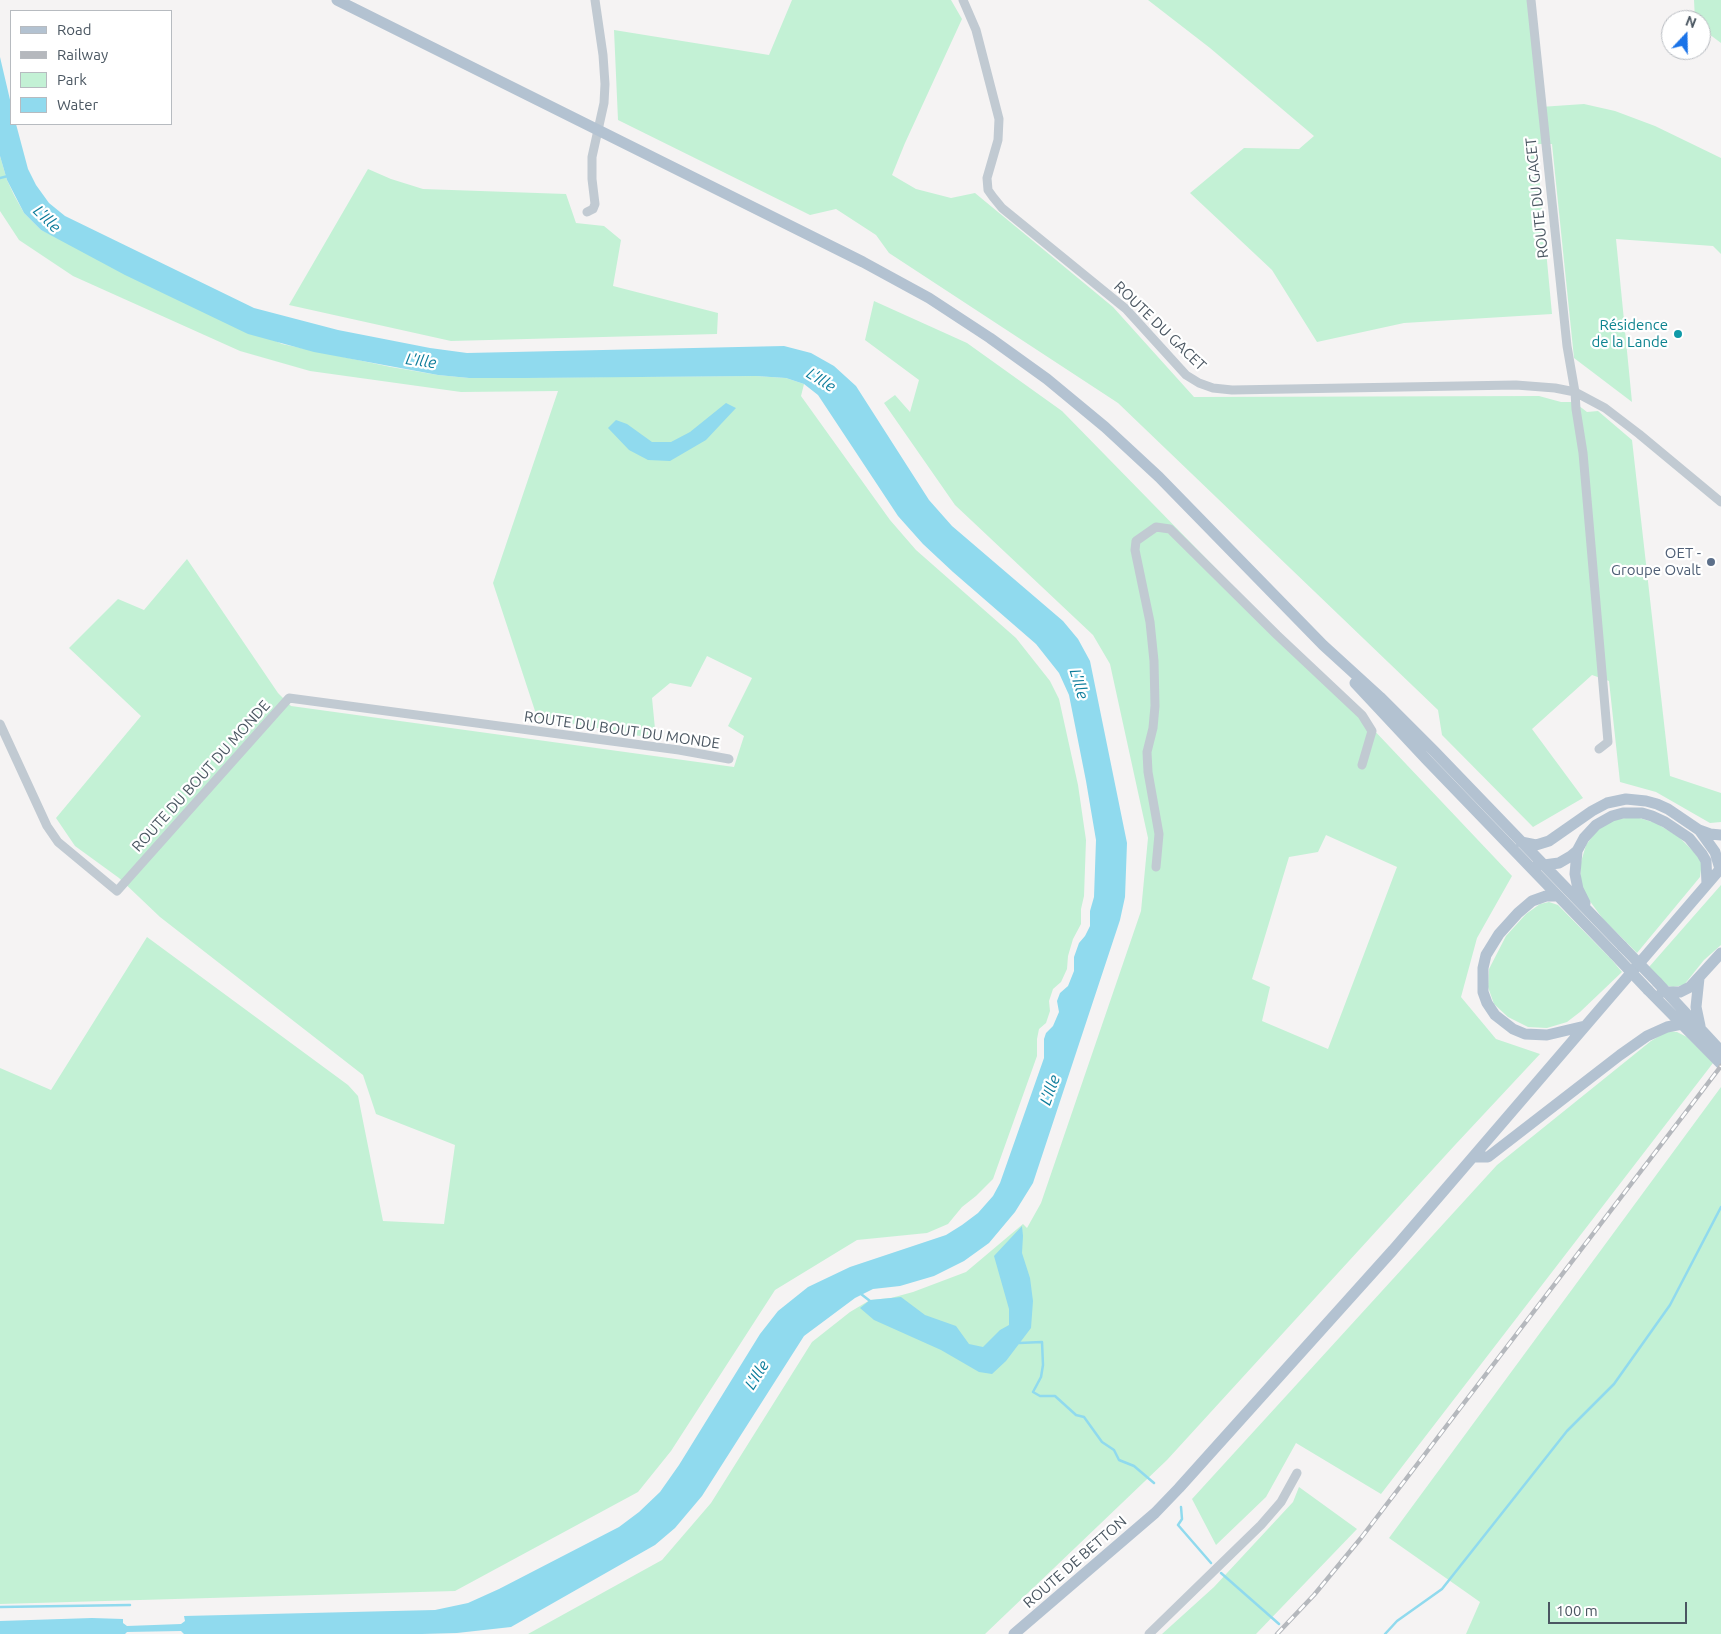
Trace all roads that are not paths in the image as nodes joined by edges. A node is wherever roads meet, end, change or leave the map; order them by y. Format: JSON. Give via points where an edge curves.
{"nodes":[{"id":1,"x":337,"y":0,"type":"edge"},
{"id":2,"x":595,"y":0,"type":"edge"},
{"id":3,"x":963,"y":0,"type":"edge"},
{"id":4,"x":1530,"y":0,"type":"edge"},
{"id":5,"x":598,"y":129,"type":"junction"},
{"id":6,"x":587,"y":212,"type":"dead end"},
{"id":7,"x":1575,"y":392,"type":"junction"},
{"id":8,"x":1721,"y":502,"type":"edge"},
{"id":9,"x":0,"y":724,"type":"edge"},
{"id":10,"x":1599,"y":749,"type":"dead end"},
{"id":11,"x":730,"y":759,"type":"dead end"},
{"id":12,"x":1362,"y":765,"type":"dead end"},
{"id":13,"x":1699,"y":830,"type":"junction"},
{"id":14,"x":1721,"y":834,"type":"edge"},
{"id":15,"x":1517,"y":846,"type":"junction"},
{"id":16,"x":1577,"y":851,"type":"junction"},
{"id":17,"x":1544,"y":865,"type":"junction"},
{"id":18,"x":1156,"y":866,"type":"dead end"},
{"id":19,"x":1720,"y":868,"type":"edge"},
{"id":20,"x":1706,"y":884,"type":"junction"},
{"id":21,"x":1558,"y":896,"type":"junction"},
{"id":22,"x":1588,"y":910,"type":"junction"},
{"id":23,"x":1618,"y":950,"type":"junction"},
{"id":24,"x":1721,"y":953,"type":"edge"},
{"id":25,"x":1699,"y":978,"type":"junction"},
{"id":26,"x":1653,"y":986,"type":"junction"},
{"id":27,"x":1667,"y":993,"type":"junction"},
{"id":28,"x":1682,"y":1024,"type":"junction"},
{"id":29,"x":1585,"y":1026,"type":"junction"},
{"id":30,"x":1701,"y":1030,"type":"junction"},
{"id":31,"x":1720,"y":1058,"type":"edge"},
{"id":32,"x":1473,"y":1157,"type":"junction"},
{"id":33,"x":1297,"y":1473,"type":"dead end"},
{"id":34,"x":1014,"y":1634,"type":"edge"},
{"id":35,"x":1149,"y":1634,"type":"edge"}],
"edges":[{"from":1,"to":5,"type":"main road"},
{"from":2,"to":5,"type":"street","via":[[604,84],[604,103]]},
{"from":3,"to":7,"type":"street","name":"ROUTE DU GACET","via":[[976,30],[999,120],[998,140],[986,178],[988,190],[1002,208],[1126,309],[1186,375],[1198,383],[1232,390],[1516,385]]},
{"from":4,"to":7,"type":"street","name":"ROUTE DU GACET","via":[[1566,346]]},
{"from":5,"to":6,"type":"street","via":[[592,157],[595,204]]},
{"from":5,"to":15,"type":"main road","via":[[929,298],[1047,379],[1105,426],[1159,477],[1323,645],[1380,697]]},
{"from":7,"to":8,"type":"street","name":"ROUTE DU GACET","via":[[1605,408],[1640,434]]},
{"from":7,"to":10,"type":"street","via":[[1608,742]]},
{"from":9,"to":11,"type":"street","name":"ROUTE DU BOUT DU MONDE","via":[[47,826],[58,842],[117,891],[289,698]]},
{"from":12,"to":18,"type":"street","via":[[1372,732],[1362,715],[1170,529],[1156,527],[1136,541],[1135,550],[1150,622],[1154,662],[1155,706],[1147,752],[1159,834]]},
{"from":13,"to":14,"type":"main road"},
{"from":13,"to":15,"type":"main road","via":[[1657,804],[1626,799],[1606,803],[1549,841]]},
{"from":13,"to":19,"type":"main road","via":[[1708,840]]},
{"from":15,"to":17,"type":"main road"},
{"from":15,"to":21,"type":"main road"},
{"from":16,"to":17,"type":"main road","via":[[1559,862]]},
{"from":16,"to":20,"type":"main road","via":[[1590,831],[1603,820],[1623,813],[1642,813],[1679,830],[1697,847],[1706,861]]},
{"from":16,"to":22,"type":"main road","via":[[1576,881]]},
{"from":17,"to":22,"type":"main road"},
{"from":19,"to":20,"type":"main road","name":"ROUTE DE BETTON"},
{"from":20,"to":29,"type":"main road","name":"ROUTE DE BETTON"},
{"from":21,"to":23,"type":"main road"},
{"from":21,"to":29,"type":"main road","via":[[1532,901],[1499,934],[1485,961],[1483,992],[1495,1015],[1525,1034],[1547,1035]]},
{"from":22,"to":23,"type":"main road"},
{"from":23,"to":26,"type":"main road","bridge":true},
{"from":24,"to":25,"type":"main road"},
{"from":25,"to":27,"type":"main road","via":[[1686,990]]},
{"from":25,"to":30,"type":"main road","via":[[1696,1007]]},
{"from":26,"to":27,"type":"main road"},
{"from":26,"to":28,"type":"main road"},
{"from":27,"to":30,"type":"main road"},
{"from":28,"to":31,"type":"main road"},
{"from":28,"to":32,"type":"main road","via":[[1667,1026],[1648,1036],[1488,1157]]},
{"from":29,"to":32,"type":"main road","name":"ROUTE DE BETTON"},
{"from":30,"to":31,"type":"main road"},
{"from":32,"to":34,"type":"main road","name":"ROUTE DE BETTON","via":[[1155,1513]]},
{"from":33,"to":35,"type":"street","via":[[1281,1502],[1261,1525]]}]}
